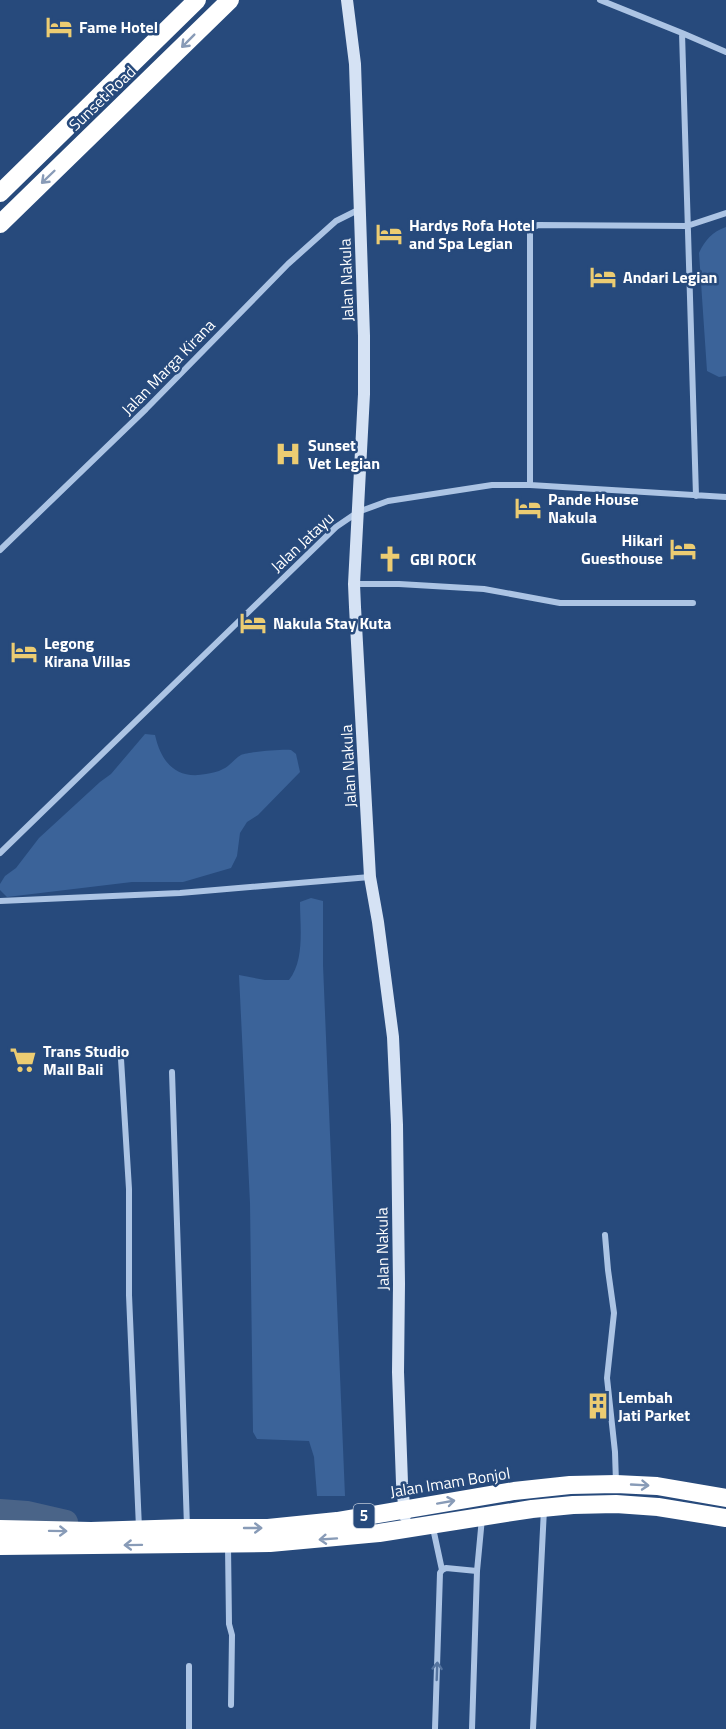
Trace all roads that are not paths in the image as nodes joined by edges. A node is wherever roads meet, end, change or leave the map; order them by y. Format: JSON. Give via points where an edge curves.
{"nodes":[{"id":1,"x":197,"y":0,"type":"edge"},
{"id":2,"x":230,"y":0,"type":"edge"},
{"id":3,"x":347,"y":0,"type":"edge"},
{"id":4,"x":600,"y":0,"type":"edge"},
{"id":5,"x":682,"y":33,"type":"junction"},
{"id":6,"x":726,"y":52,"type":"edge"},
{"id":7,"x":0,"y":193,"type":"edge"},
{"id":8,"x":360,"y":209,"type":"junction"},
{"id":9,"x":726,"y":213,"type":"edge"},
{"id":10,"x":0,"y":224,"type":"edge"},
{"id":11,"x":687,"y":226,"type":"junction"},
{"id":12,"x":530,"y":485,"type":"junction"},
{"id":13,"x":696,"y":496,"type":"junction"},
{"id":14,"x":726,"y":497,"type":"edge"},
{"id":15,"x":358,"y":512,"type":"junction"},
{"id":16,"x":0,"y":550,"type":"edge"},
{"id":17,"x":354,"y":584,"type":"junction"},
{"id":18,"x":693,"y":603,"type":"dead end"},
{"id":19,"x":0,"y":853,"type":"edge"},
{"id":20,"x":370,"y":877,"type":"junction"},
{"id":21,"x":0,"y":901,"type":"edge"},
{"id":22,"x":121,"y":1059,"type":"dead end"},
{"id":23,"x":172,"y":1072,"type":"dead end"},
{"id":24,"x":605,"y":1235,"type":"dead end"},
{"id":25,"x":616,"y":1484,"type":"junction"},
{"id":26,"x":726,"y":1498,"type":"edge"},
{"id":27,"x":544,"y":1508,"type":"junction"},
{"id":28,"x":405,"y":1509,"type":"junction"},
{"id":29,"x":482,"y":1517,"type":"junction"},
{"id":30,"x":726,"y":1518,"type":"edge"},
{"id":31,"x":432,"y":1525,"type":"junction"},
{"id":32,"x":139,"y":1526,"type":"junction"},
{"id":33,"x":187,"y":1528,"type":"junction"},
{"id":34,"x":0,"y":1529,"type":"edge"},
{"id":35,"x":406,"y":1529,"type":"junction"},
{"id":36,"x":228,"y":1542,"type":"junction"},
{"id":37,"x":0,"y":1546,"type":"edge"},
{"id":38,"x":442,"y":1570,"type":"junction"},
{"id":39,"x":477,"y":1571,"type":"junction"},
{"id":40,"x":189,"y":1666,"type":"dead end"},
{"id":41,"x":231,"y":1705,"type":"dead end"},
{"id":42,"x":189,"y":1729,"type":"edge"},
{"id":43,"x":435,"y":1729,"type":"edge"},
{"id":44,"x":472,"y":1729,"type":"edge"},
{"id":45,"x":533,"y":1729,"type":"edge"}],
"edges":[{"from":1,"to":7,"type":"highway","name":"Sunset Road"},
{"from":2,"to":10,"type":"highway","name":"Sunset Road","one_way":true},
{"from":3,"to":8,"type":"main road","name":"Jalan Nakula","via":[[355,64]]},
{"from":4,"to":5,"type":"street"},
{"from":5,"to":6,"type":"street"},
{"from":5,"to":11,"type":"street"},
{"from":8,"to":15,"type":"main road","name":"Jalan Nakula","via":[[364,394]]},
{"from":8,"to":16,"type":"street","name":"Jalan Marga Kirana","via":[[336,221],[288,264],[155,401]]},
{"from":9,"to":11,"type":"street"},
{"from":11,"to":12,"type":"street","via":[[538,225],[530,229]]},
{"from":11,"to":13,"type":"street"},
{"from":12,"to":13,"type":"street","name":"Jalan Jatayu"},
{"from":12,"to":15,"type":"street","name":"Jalan Jatayu","via":[[469,487],[388,501]]},
{"from":13,"to":14,"type":"street","name":"Jalan Jatayu"},
{"from":15,"to":17,"type":"main road","name":"Jalan Nakula"},
{"from":15,"to":19,"type":"street","name":"Jalan Jatayu","via":[[336,527]]},
{"from":17,"to":18,"type":"street","via":[[484,590],[560,603]]},
{"from":17,"to":20,"type":"main road","name":"Jalan Nakula"},
{"from":20,"to":21,"type":"street","via":[[180,893]]},
{"from":20,"to":28,"type":"main road","name":"Jalan Nakula","via":[[393,1037],[398,1372]]},
{"from":22,"to":32,"type":"street"},
{"from":23,"to":33,"type":"street"},
{"from":24,"to":25,"type":"street","via":[[614,1313],[607,1378]]},
{"from":25,"to":26,"type":"highway","name":"Jalan Imam Bonjol","number":"5","one_way":true,"via":[[657,1486]]},
{"from":28,"to":25,"type":"highway","name":"Jalan Imam Bonjol","number":"5","one_way":true,"via":[[531,1488]]},
{"from":27,"to":29,"type":"highway","number":"5"},
{"from":27,"to":30,"type":"highway","number":"5","via":[[627,1505]]},
{"from":27,"to":45,"type":"street"},
{"from":33,"to":28,"type":"highway","name":"Jalan Imam Bonjol","number":"5","one_way":true,"via":[[268,1528]]},
{"from":28,"to":35,"type":"main road","name":"Jalan Nakula"},
{"from":29,"to":31,"type":"highway","number":"5"},
{"from":29,"to":39,"type":"street"},
{"from":31,"to":35,"type":"highway","number":"5"},
{"from":31,"to":38,"type":"street"},
{"from":32,"to":33,"type":"highway","name":"Jalan Imam Bonjol","number":"5"},
{"from":34,"to":32,"type":"highway","name":"Jalan Imam Bonjol","number":"5","one_way":true,"via":[[91,1531]]},
{"from":35,"to":36,"type":"highway","number":"5","one_way":true,"via":[[316,1540]]},
{"from":36,"to":37,"type":"highway","number":"5","one_way":true},
{"from":36,"to":41,"type":"street"},
{"from":38,"to":39,"type":"street"},
{"from":43,"to":38,"type":"street","one_way":true},
{"from":39,"to":44,"type":"street"},
{"from":40,"to":42,"type":"street"}]}
